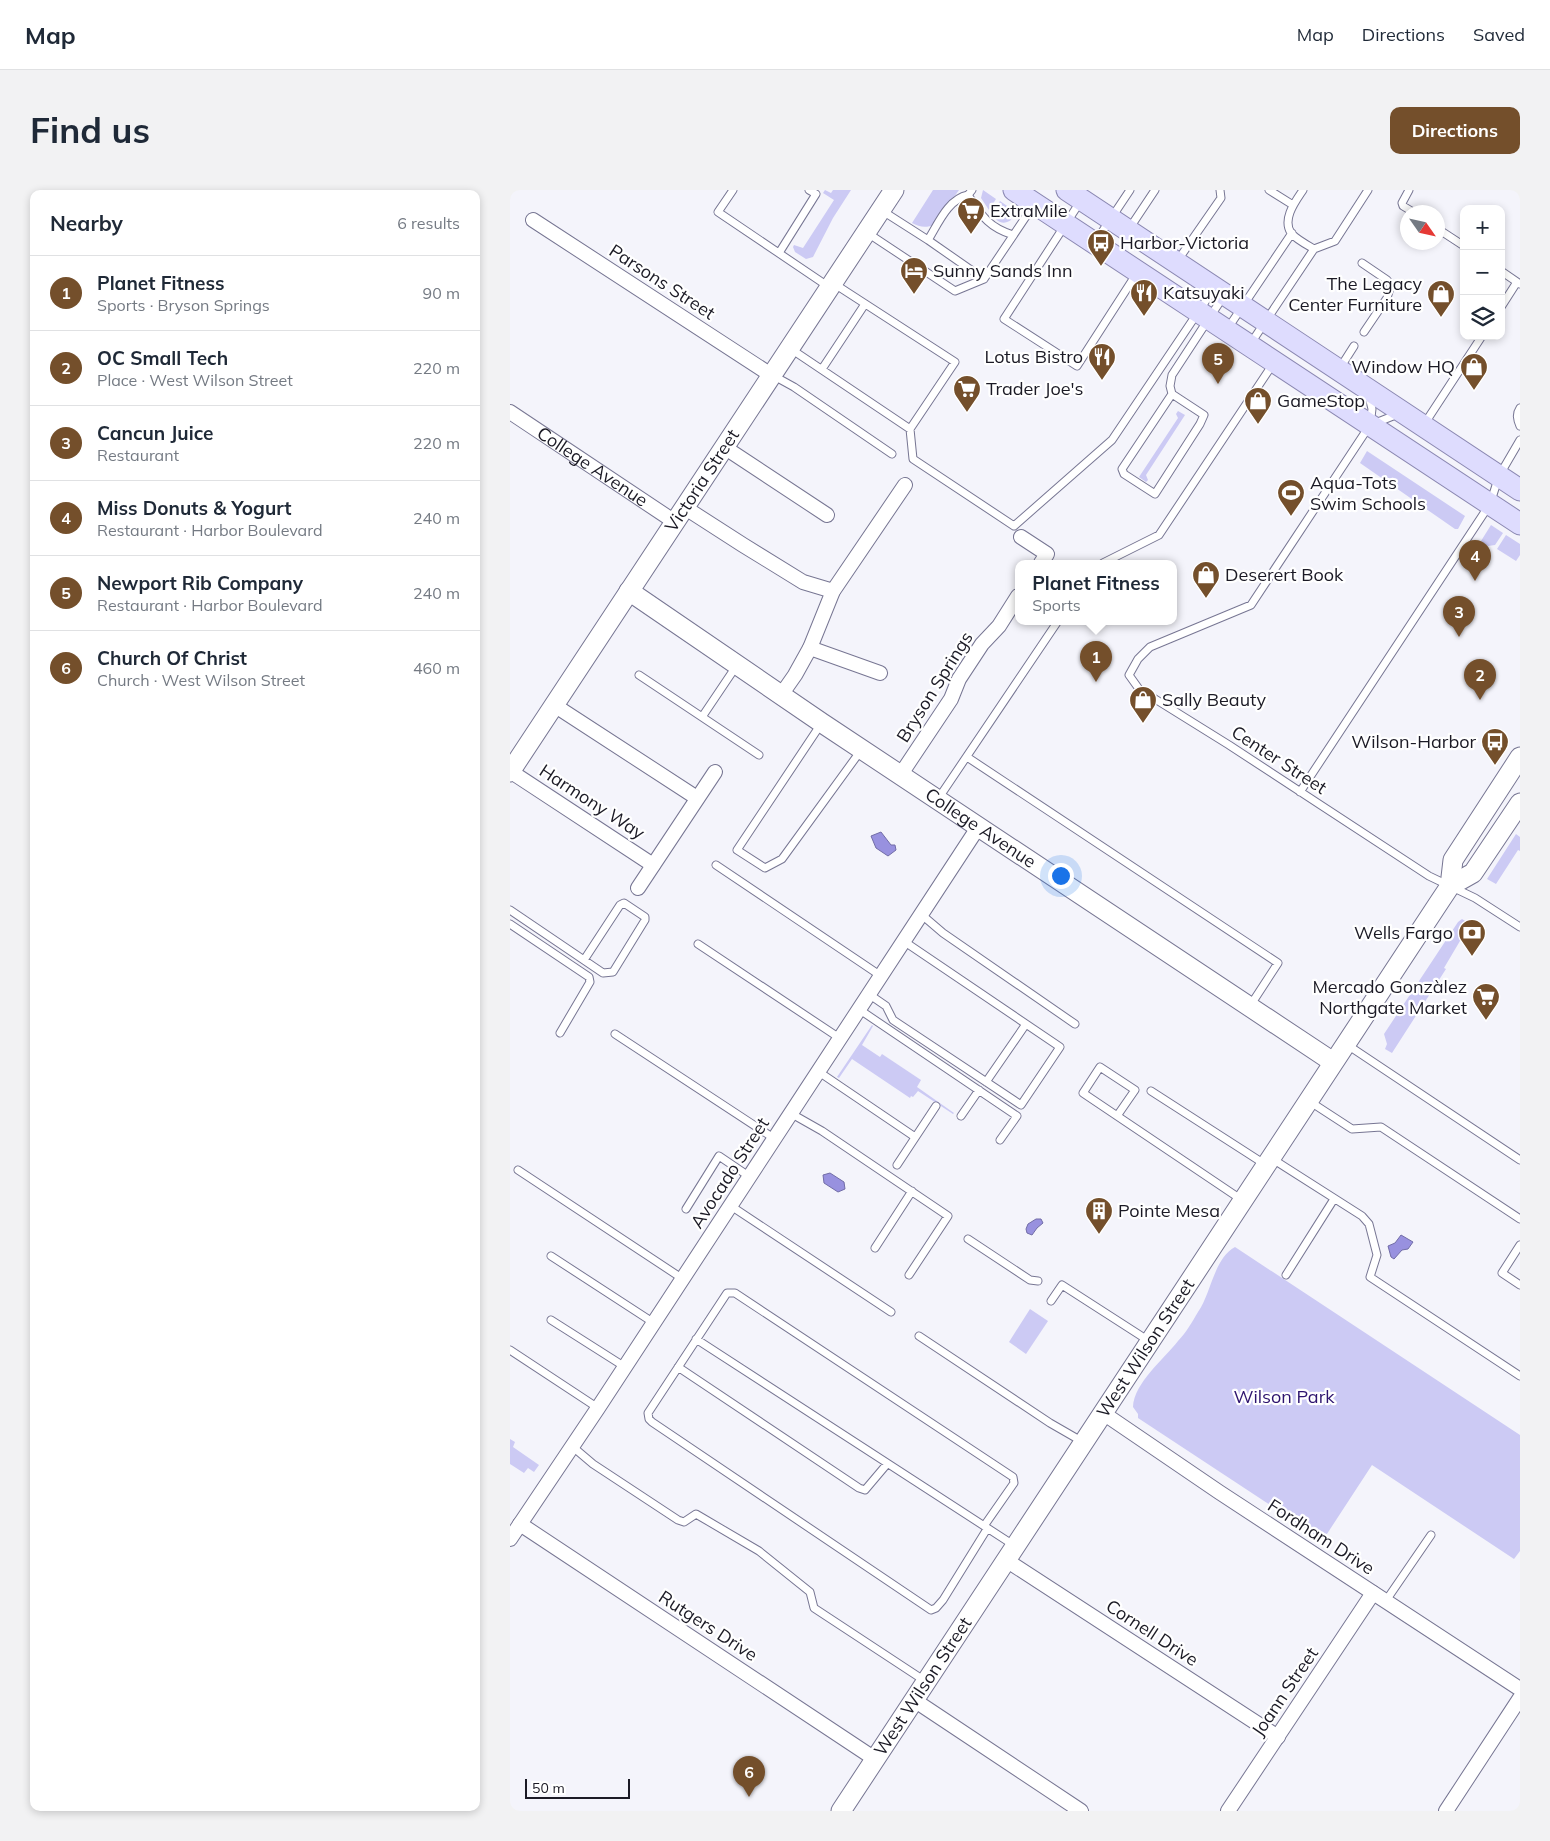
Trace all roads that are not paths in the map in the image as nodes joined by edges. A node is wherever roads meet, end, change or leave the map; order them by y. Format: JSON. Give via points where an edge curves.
{"nodes":[{"id":1,"x":733,"y":190,"type":"edge"},
{"id":2,"x":809,"y":190,"type":"edge"},
{"id":3,"x":894,"y":190,"type":"edge"},
{"id":4,"x":1014,"y":190,"type":"edge"},
{"id":5,"x":1130,"y":190,"type":"edge"},
{"id":6,"x":1155,"y":190,"type":"edge"},
{"id":7,"x":1220,"y":190,"type":"edge"},
{"id":8,"x":1269,"y":190,"type":"edge"},
{"id":9,"x":1303,"y":190,"type":"edge"},
{"id":10,"x":1368,"y":190,"type":"edge"},
{"id":11,"x":1409,"y":190,"type":"edge"},
{"id":12,"x":970,"y":193,"type":"edge"},
{"id":13,"x":1074,"y":195,"type":"edge"},
{"id":14,"x":1034,"y":203,"type":"junction"},
{"id":15,"x":1293,"y":205,"type":"junction"},
{"id":16,"x":1403,"y":205,"type":"edge"},
{"id":17,"x":880,"y":210,"type":"junction"},
{"id":18,"x":533,"y":220,"type":"dead end"},
{"id":19,"x":1066,"y":224,"type":"junction"},
{"id":20,"x":1119,"y":225,"type":"junction"},
{"id":21,"x":866,"y":232,"type":"junction"},
{"id":22,"x":1292,"y":233,"type":"junction"},
{"id":23,"x":1445,"y":234,"type":"edge"},
{"id":24,"x":1013,"y":235,"type":"junction"},
{"id":25,"x":928,"y":240,"type":"junction"},
{"id":26,"x":1095,"y":243,"type":"junction"},
{"id":27,"x":1460,"y":243,"type":"edge"},
{"id":28,"x":1314,"y":250,"type":"junction"},
{"id":29,"x":778,"y":253,"type":"junction"},
{"id":30,"x":1176,"y":262,"type":"junction"},
{"id":31,"x":1362,"y":262,"type":"dead end"},
{"id":32,"x":1138,"y":272,"type":"junction"},
{"id":33,"x":1505,"y":274,"type":"edge"},
{"id":34,"x":984,"y":279,"type":"junction"},
{"id":35,"x":1519,"y":283,"type":"edge"},
{"id":36,"x":831,"y":285,"type":"junction"},
{"id":37,"x":1219,"y":291,"type":"junction"},
{"id":38,"x":1505,"y":302,"type":"edge"},
{"id":39,"x":865,"y":304,"type":"junction"},
{"id":40,"x":1242,"y":306,"type":"junction"},
{"id":41,"x":1211,"y":320,"type":"junction"},
{"id":42,"x":1266,"y":322,"type":"junction"},
{"id":43,"x":1364,"y":332,"type":"dead end"},
{"id":44,"x":1479,"y":340,"type":"edge"},
{"id":45,"x":1250,"y":345,"type":"junction"},
{"id":46,"x":1354,"y":346,"type":"dead end"},
{"id":47,"x":789,"y":348,"type":"junction"},
{"id":48,"x":1274,"y":362,"type":"junction"},
{"id":49,"x":822,"y":370,"type":"junction"},
{"id":50,"x":1339,"y":370,"type":"junction"},
{"id":51,"x":771,"y":375,"type":"junction"},
{"id":52,"x":1368,"y":389,"type":"junction"},
{"id":53,"x":1172,"y":394,"type":"junction"},
{"id":54,"x":1520,"y":408,"type":"edge"},
{"id":55,"x":510,"y":412,"type":"edge"},
{"id":56,"x":1403,"y":413,"type":"junction"},
{"id":57,"x":1370,"y":425,"type":"junction"},
{"id":58,"x":1424,"y":426,"type":"junction"},
{"id":59,"x":1520,"y":426,"type":"edge"},
{"id":60,"x":910,"y":429,"type":"junction"},
{"id":61,"x":1520,"y":440,"type":"edge"},
{"id":62,"x":724,"y":447,"type":"junction"},
{"id":63,"x":892,"y":454,"type":"dead end"},
{"id":64,"x":1499,"y":476,"type":"junction"},
{"id":65,"x":905,"y":485,"type":"dead end"},
{"id":66,"x":1520,"y":490,"type":"edge"},
{"id":67,"x":1490,"y":504,"type":"junction"},
{"id":68,"x":679,"y":514,"type":"junction"},
{"id":69,"x":827,"y":515,"type":"dead end"},
{"id":70,"x":1520,"y":524,"type":"edge"},
{"id":71,"x":1021,"y":537,"type":"dead end"},
{"id":72,"x":1043,"y":560,"type":"edge"},
{"id":73,"x":1109,"y":560,"type":"edge"},
{"id":74,"x":629,"y":591,"type":"junction"},
{"id":75,"x":833,"y":591,"type":"junction"},
{"id":76,"x":1015,"y":601,"type":"edge"},
{"id":77,"x":1055,"y":625,"type":"edge"},
{"id":78,"x":810,"y":648,"type":"junction"},
{"id":79,"x":737,"y":665,"type":"junction"},
{"id":80,"x":880,"y":673,"type":"dead end"},
{"id":81,"x":639,"y":675,"type":"dead end"},
{"id":82,"x":781,"y":695,"type":"junction"},
{"id":83,"x":554,"y":705,"type":"junction"},
{"id":84,"x":702,"y":716,"type":"junction"},
{"id":85,"x":822,"y":722,"type":"junction"},
{"id":86,"x":862,"y":749,"type":"junction"},
{"id":87,"x":759,"y":755,"type":"dead end"},
{"id":88,"x":967,"y":757,"type":"junction"},
{"id":89,"x":1520,"y":757,"type":"edge"},
{"id":90,"x":510,"y":771,"type":"edge"},
{"id":91,"x":715,"y":772,"type":"dead end"},
{"id":92,"x":901,"y":774,"type":"junction"},
{"id":93,"x":1300,"y":792,"type":"junction"},
{"id":94,"x":697,"y":798,"type":"junction"},
{"id":95,"x":938,"y":799,"type":"junction"},
{"id":96,"x":1520,"y":803,"type":"edge"},
{"id":97,"x":979,"y":826,"type":"junction"},
{"id":98,"x":653,"y":865,"type":"junction"},
{"id":99,"x":716,"y":865,"type":"dead end"},
{"id":100,"x":1450,"y":886,"type":"junction"},
{"id":101,"x":638,"y":888,"type":"dead end"},
{"id":102,"x":510,"y":910,"type":"edge"},
{"id":103,"x":922,"y":915,"type":"junction"},
{"id":104,"x":510,"y":924,"type":"edge"},
{"id":105,"x":1520,"y":927,"type":"edge"},
{"id":106,"x":905,"y":942,"type":"junction"},
{"id":107,"x":698,"y":944,"type":"dead end"},
{"id":108,"x":584,"y":960,"type":"junction"},
{"id":109,"x":882,"y":976,"type":"junction"},
{"id":110,"x":870,"y":996,"type":"junction"},
{"id":111,"x":1250,"y":1007,"type":"junction"},
{"id":112,"x":860,"y":1010,"type":"junction"},
{"id":113,"x":1026,"y":1024,"type":"junction"},
{"id":114,"x":1075,"y":1024,"type":"dead end"},
{"id":115,"x":560,"y":1033,"type":"dead end"},
{"id":116,"x":615,"y":1034,"type":"dead end"},
{"id":117,"x":841,"y":1039,"type":"junction"},
{"id":118,"x":1346,"y":1044,"type":"junction"},
{"id":119,"x":1334,"y":1062,"type":"junction"},
{"id":120,"x":819,"y":1072,"type":"junction"},
{"id":121,"x":986,"y":1082,"type":"junction"},
{"id":122,"x":979,"y":1090,"type":"junction"},
{"id":123,"x":1151,"y":1091,"type":"dead end"},
{"id":124,"x":1308,"y":1101,"type":"junction"},
{"id":125,"x":936,"y":1106,"type":"dead end"},
{"id":126,"x":792,"y":1114,"type":"junction"},
{"id":127,"x":961,"y":1116,"type":"dead end"},
{"id":128,"x":1117,"y":1116,"type":"junction"},
{"id":129,"x":915,"y":1137,"type":"junction"},
{"id":130,"x":775,"y":1139,"type":"junction"},
{"id":131,"x":1000,"y":1140,"type":"dead end"},
{"id":132,"x":1520,"y":1160,"type":"edge"},
{"id":133,"x":1268,"y":1162,"type":"junction"},
{"id":134,"x":896,"y":1165,"type":"dead end"},
{"id":135,"x":518,"y":1170,"type":"dead end"},
{"id":136,"x":750,"y":1177,"type":"junction"},
{"id":137,"x":912,"y":1191,"type":"junction"},
{"id":138,"x":1334,"y":1199,"type":"junction"},
{"id":139,"x":1242,"y":1200,"type":"junction"},
{"id":140,"x":731,"y":1206,"type":"junction"},
{"id":141,"x":686,"y":1209,"type":"dead end"},
{"id":142,"x":1520,"y":1219,"type":"edge"},
{"id":143,"x":968,"y":1239,"type":"dead end"},
{"id":144,"x":1520,"y":1245,"type":"edge"},
{"id":145,"x":875,"y":1248,"type":"dead end"},
{"id":146,"x":551,"y":1256,"type":"dead end"},
{"id":147,"x":909,"y":1275,"type":"dead end"},
{"id":148,"x":1286,"y":1275,"type":"dead end"},
{"id":149,"x":683,"y":1279,"type":"junction"},
{"id":150,"x":1038,"y":1281,"type":"dead end"},
{"id":151,"x":1520,"y":1285,"type":"edge"},
{"id":152,"x":1051,"y":1301,"type":"dead end"},
{"id":153,"x":891,"y":1312,"type":"dead end"},
{"id":154,"x":551,"y":1320,"type":"dead end"},
{"id":155,"x":654,"y":1323,"type":"junction"},
{"id":156,"x":919,"y":1336,"type":"dead end"},
{"id":157,"x":696,"y":1339,"type":"junction"},
{"id":158,"x":1150,"y":1342,"type":"junction"},
{"id":159,"x":510,"y":1350,"type":"edge"},
{"id":160,"x":625,"y":1367,"type":"junction"},
{"id":161,"x":678,"y":1367,"type":"junction"},
{"id":162,"x":1520,"y":1376,"type":"edge"},
{"id":163,"x":598,"y":1408,"type":"junction"},
{"id":164,"x":1103,"y":1412,"type":"junction"},
{"id":165,"x":1083,"y":1443,"type":"junction"},
{"id":166,"x":573,"y":1446,"type":"junction"},
{"id":167,"x":887,"y":1464,"type":"junction"},
{"id":168,"x":520,"y":1524,"type":"junction"},
{"id":169,"x":986,"y":1527,"type":"junction"},
{"id":170,"x":1431,"y":1535,"type":"dead end"},
{"id":171,"x":510,"y":1539,"type":"edge"},
{"id":172,"x":1010,"y":1553,"type":"junction"},
{"id":173,"x":1373,"y":1593,"type":"junction"},
{"id":174,"x":1385,"y":1602,"type":"junction"},
{"id":175,"x":926,"y":1681,"type":"junction"},
{"id":176,"x":1520,"y":1689,"type":"edge"},
{"id":177,"x":1520,"y":1698,"type":"edge"},
{"id":178,"x":914,"y":1700,"type":"junction"},
{"id":179,"x":1278,"y":1737,"type":"junction"},
{"id":180,"x":875,"y":1758,"type":"junction"},
{"id":181,"x":841,"y":1811,"type":"edge"},
{"id":182,"x":1080,"y":1811,"type":"edge"},
{"id":183,"x":1228,"y":1811,"type":"edge"},
{"id":184,"x":1446,"y":1811,"type":"edge"}],
"edges":[{"from":1,"to":29,"type":"lane","via":[[718,212]]},
{"from":2,"to":29,"type":"lane","via":[[816,194]]},
{"from":3,"to":17,"type":"street","name":"Victoria Street"},
{"from":4,"to":14,"type":"main road"},
{"from":5,"to":20,"type":"lane"},
{"from":6,"to":20,"type":"lane"},
{"from":7,"to":30,"type":"lane","via":[[1221,198]]},
{"from":8,"to":15,"type":"lane"},
{"from":9,"to":15,"type":"lane"},
{"from":10,"to":28,"type":"lane","via":[[1334,241]]},
{"from":11,"to":16,"type":"lane"},
{"from":12,"to":24,"type":"lane","via":[[983,218],[999,231]]},
{"from":12,"to":25,"type":"lane","via":[[958,197]]},
{"from":13,"to":19,"type":"lane"},
{"from":13,"to":20,"type":"main road"},
{"from":14,"to":19,"type":"main road"},
{"from":14,"to":24,"type":"lane"},
{"from":15,"to":22,"type":"lane","via":[[1287,221]]},
{"from":17,"to":21,"type":"street","name":"Victoria Street"},
{"from":17,"to":25,"type":"lane"},
{"from":18,"to":51,"type":"street","name":"Parsons Street"},
{"from":19,"to":26,"type":"main road"},
{"from":19,"to":32,"type":"lane","via":[[1004,319],[1077,366]]},
{"from":20,"to":26,"type":"lane"},
{"from":20,"to":30,"type":"main road"},
{"from":21,"to":34,"type":"lane","via":[[955,291]]},
{"from":21,"to":36,"type":"street","name":"Victoria Street"},
{"from":22,"to":28,"type":"lane"},
{"from":22,"to":40,"type":"lane"},
{"from":23,"to":27,"type":"lane"},
{"from":24,"to":34,"type":"lane"},
{"from":25,"to":34,"type":"lane"},
{"from":26,"to":32,"type":"main road"},
{"from":28,"to":42,"type":"lane"},
{"from":29,"to":36,"type":"lane"},
{"from":30,"to":37,"type":"main road"},
{"from":31,"to":43,"type":"lane","via":[[1391,285],[1387,298]]},
{"from":32,"to":41,"type":"main road"},
{"from":33,"to":35,"type":"lane"},
{"from":35,"to":38,"type":"lane"},
{"from":36,"to":39,"type":"lane"},
{"from":36,"to":47,"type":"street","name":"Victoria Street"},
{"from":37,"to":40,"type":"main road"},
{"from":37,"to":41,"type":"lane"},
{"from":37,"to":41,"type":"lane"},
{"from":39,"to":49,"type":"lane"},
{"from":39,"to":60,"type":"lane","via":[[955,362]]},
{"from":40,"to":41,"type":"lane"},
{"from":40,"to":42,"type":"main road"},
{"from":41,"to":45,"type":"main road"},
{"from":41,"to":53,"type":"lane","via":[[1172,375]]},
{"from":41,"to":60,"type":"lane","via":[[1112,440],[1014,526],[913,459]]},
{"from":42,"to":45,"type":"lane"},
{"from":42,"to":50,"type":"main road"},
{"from":44,"to":58,"type":"lane"},
{"from":45,"to":48,"type":"main road"},
{"from":46,"to":50,"type":"lane"},
{"from":47,"to":49,"type":"lane"},
{"from":47,"to":51,"type":"street","name":"Victoria Street"},
{"from":48,"to":57,"type":"main road"},
{"from":48,"to":73,"type":"lane","via":[[1159,535]]},
{"from":49,"to":60,"type":"lane"},
{"from":50,"to":52,"type":"main road"},
{"from":51,"to":62,"type":"street","name":"Victoria Street"},
{"from":51,"to":63,"type":"lane","via":[[794,387]]},
{"from":52,"to":56,"type":"main road"},
{"from":52,"to":57,"type":"lane","via":[[1372,410]]},
{"from":53,"to":53,"type":"lane","via":[[1204,415],[1155,494],[1124,474],[1122,469]]},
{"from":54,"to":59,"type":"lane","via":[[1517,420]]},
{"from":55,"to":68,"type":"street","name":"College Avenue"},
{"from":56,"to":57,"type":"lane"},
{"from":56,"to":58,"type":"main road"},
{"from":57,"to":67,"type":"main road"},
{"from":57,"to":93,"type":"lane","name":"Center Street","via":[[1251,605],[1150,647],[1129,675],[1139,689]]},
{"from":58,"to":64,"type":"main road"},
{"from":61,"to":64,"type":"lane"},
{"from":62,"to":68,"type":"street","name":"Victoria Street"},
{"from":62,"to":69,"type":"street"},
{"from":64,"to":66,"type":"main road"},
{"from":64,"to":67,"type":"lane"},
{"from":65,"to":75,"type":"street"},
{"from":67,"to":70,"type":"main road"},
{"from":67,"to":93,"type":"lane"},
{"from":68,"to":74,"type":"street","name":"Victoria Street"},
{"from":68,"to":75,"type":"street","name":"College Avenue","via":[[743,545],[803,582]]},
{"from":71,"to":72,"type":"street","via":[[1047,554]]},
{"from":74,"to":79,"type":"street","name":"College Avenue"},
{"from":74,"to":83,"type":"street","name":"Victoria Street"},
{"from":75,"to":78,"type":"street"},
{"from":76,"to":92,"type":"street","name":"Bryson Springs","via":[[999,626],[982,644],[959,679],[951,699]]},
{"from":77,"to":88,"type":"lane"},
{"from":78,"to":80,"type":"street"},
{"from":78,"to":82,"type":"street"},
{"from":79,"to":82,"type":"street","name":"College Avenue"},
{"from":79,"to":84,"type":"lane"},
{"from":81,"to":84,"type":"lane"},
{"from":82,"to":85,"type":"street","name":"College Avenue"},
{"from":83,"to":90,"type":"street","name":"Victoria Street"},
{"from":83,"to":94,"type":"street"},
{"from":84,"to":87,"type":"lane"},
{"from":85,"to":86,"type":"street","name":"College Avenue"},
{"from":85,"to":86,"type":"lane","via":[[738,850],[766,868],[782,859]]},
{"from":86,"to":92,"type":"street","name":"College Avenue"},
{"from":88,"to":95,"type":"lane"},
{"from":88,"to":111,"type":"lane","via":[[1278,963]]},
{"from":89,"to":100,"type":"street","name":"West Wilson Street","via":[[1453,860]]},
{"from":90,"to":98,"type":"street","name":"Harmony Way"},
{"from":91,"to":94,"type":"street","name":"Harmony Way"},
{"from":92,"to":95,"type":"street","name":"College Avenue"},
{"from":93,"to":100,"type":"lane","name":"Center Street","via":[[1429,876]]},
{"from":94,"to":98,"type":"street","name":"Harmony Way"},
{"from":95,"to":97,"type":"street","name":"College Avenue"},
{"from":96,"to":100,"type":"street","name":"West Wilson Street","via":[[1473,873]]},
{"from":97,"to":103,"type":"street","name":"Avocado Street"},
{"from":97,"to":111,"type":"street","name":"College Avenue"},
{"from":98,"to":101,"type":"street","name":"Harmony Way"},
{"from":99,"to":109,"type":"lane"},
{"from":100,"to":105,"type":"lane","name":"Center Street"},
{"from":100,"to":118,"type":"street","name":"West Wilson Street"},
{"from":102,"to":108,"type":"lane"},
{"from":103,"to":106,"type":"street","name":"Avocado Street"},
{"from":103,"to":114,"type":"lane"},
{"from":104,"to":115,"type":"lane","via":[[589,977],[590,982]]},
{"from":106,"to":109,"type":"street","name":"Avocado Street"},
{"from":106,"to":113,"type":"lane"},
{"from":107,"to":117,"type":"lane"},
{"from":108,"to":108,"type":"lane","via":[[620,905],[624,903],[645,916],[613,972],[603,973]]},
{"from":109,"to":110,"type":"street","name":"Avocado Street"},
{"from":110,"to":112,"type":"street","name":"Avocado Street"},
{"from":110,"to":121,"type":"lane","via":[[886,1006],[893,1020]]},
{"from":111,"to":119,"type":"street","name":"College Avenue"},
{"from":112,"to":117,"type":"street","name":"Avocado Street"},
{"from":112,"to":122,"type":"lane"},
{"from":113,"to":121,"type":"lane"},
{"from":113,"to":121,"type":"lane","via":[[1060,1047],[1021,1105]]},
{"from":116,"to":130,"type":"lane"},
{"from":117,"to":120,"type":"street","name":"Avocado Street"},
{"from":118,"to":119,"type":"street","name":"West Wilson Street"},
{"from":118,"to":132,"type":"lane"},
{"from":119,"to":124,"type":"street","name":"West Wilson Street"},
{"from":120,"to":126,"type":"street","name":"Avocado Street"},
{"from":120,"to":129,"type":"lane"},
{"from":122,"to":127,"type":"lane"},
{"from":122,"to":131,"type":"lane","via":[[1017,1116]]},
{"from":123,"to":133,"type":"lane"},
{"from":124,"to":133,"type":"street","name":"West Wilson Street"},
{"from":124,"to":142,"type":"lane","via":[[1352,1128],[1381,1127]]},
{"from":125,"to":129,"type":"lane"},
{"from":126,"to":130,"type":"street","name":"Avocado Street"},
{"from":126,"to":137,"type":"lane"},
{"from":128,"to":128,"type":"lane","via":[[1083,1093],[1100,1066],[1135,1090]]},
{"from":128,"to":139,"type":"lane"},
{"from":129,"to":134,"type":"lane"},
{"from":130,"to":136,"type":"street","name":"Avocado Street"},
{"from":133,"to":138,"type":"lane"},
{"from":133,"to":139,"type":"street","name":"West Wilson Street"},
{"from":135,"to":149,"type":"lane"},
{"from":136,"to":140,"type":"street","name":"Avocado Street"},
{"from":136,"to":141,"type":"lane","via":[[719,1156]]},
{"from":137,"to":145,"type":"lane"},
{"from":137,"to":147,"type":"lane","via":[[948,1216]]},
{"from":138,"to":148,"type":"lane"},
{"from":138,"to":162,"type":"lane","via":[[1369,1224],[1378,1255],[1370,1277]]},
{"from":139,"to":158,"type":"street","name":"West Wilson Street"},
{"from":140,"to":149,"type":"street","name":"Avocado Street"},
{"from":140,"to":153,"type":"lane"},
{"from":143,"to":150,"type":"lane","via":[[1030,1280]]},
{"from":144,"to":151,"type":"lane","via":[[1502,1273]]},
{"from":146,"to":155,"type":"lane"},
{"from":149,"to":155,"type":"street","name":"Avocado Street"},
{"from":152,"to":158,"type":"lane","via":[[1062,1285]]},
{"from":154,"to":160,"type":"lane"},
{"from":155,"to":160,"type":"street","name":"Avocado Street"},
{"from":156,"to":165,"type":"lane"},
{"from":157,"to":161,"type":"lane"},
{"from":157,"to":167,"type":"lane"},
{"from":157,"to":169,"type":"lane","via":[[727,1293],[736,1293],[1013,1477],[1014,1483]]},
{"from":158,"to":164,"type":"street","name":"West Wilson Street"},
{"from":159,"to":163,"type":"lane"},
{"from":160,"to":163,"type":"street","name":"Avocado Street"},
{"from":161,"to":167,"type":"lane","via":[[859,1488],[865,1490]]},
{"from":161,"to":169,"type":"lane","via":[[648,1413],[652,1422],[931,1610],[943,1600]]},
{"from":163,"to":166,"type":"street","name":"Avocado Street"},
{"from":164,"to":165,"type":"street","name":"West Wilson Street"},
{"from":164,"to":173,"type":"street","name":"Fordham Drive"},
{"from":165,"to":172,"type":"street","name":"West Wilson Street"},
{"from":166,"to":168,"type":"street","name":"Avocado Street"},
{"from":166,"to":175,"type":"lane","via":[[593,1464],[678,1520],[684,1522],[696,1514],[760,1551],[810,1592],[814,1608]]},
{"from":167,"to":169,"type":"lane"},
{"from":168,"to":171,"type":"street","name":"Avocado Street"},
{"from":168,"to":180,"type":"street","name":"Rutgers Drive"},
{"from":169,"to":172,"type":"lane"},
{"from":170,"to":174,"type":"lane"},
{"from":172,"to":175,"type":"street","name":"West Wilson Street"},
{"from":172,"to":179,"type":"street","name":"Cornell Drive"},
{"from":173,"to":174,"type":"street","name":"Fordham Drive"},
{"from":173,"to":179,"type":"street","name":"Joann Street"},
{"from":174,"to":176,"type":"street","name":"Fordham Drive"},
{"from":175,"to":178,"type":"street","name":"West Wilson Street"},
{"from":177,"to":184,"type":"street"},
{"from":178,"to":180,"type":"street","name":"West Wilson Street"},
{"from":178,"to":182,"type":"street"},
{"from":179,"to":183,"type":"street","name":"Joann Street"},
{"from":180,"to":181,"type":"street","name":"West Wilson Street"}]}
